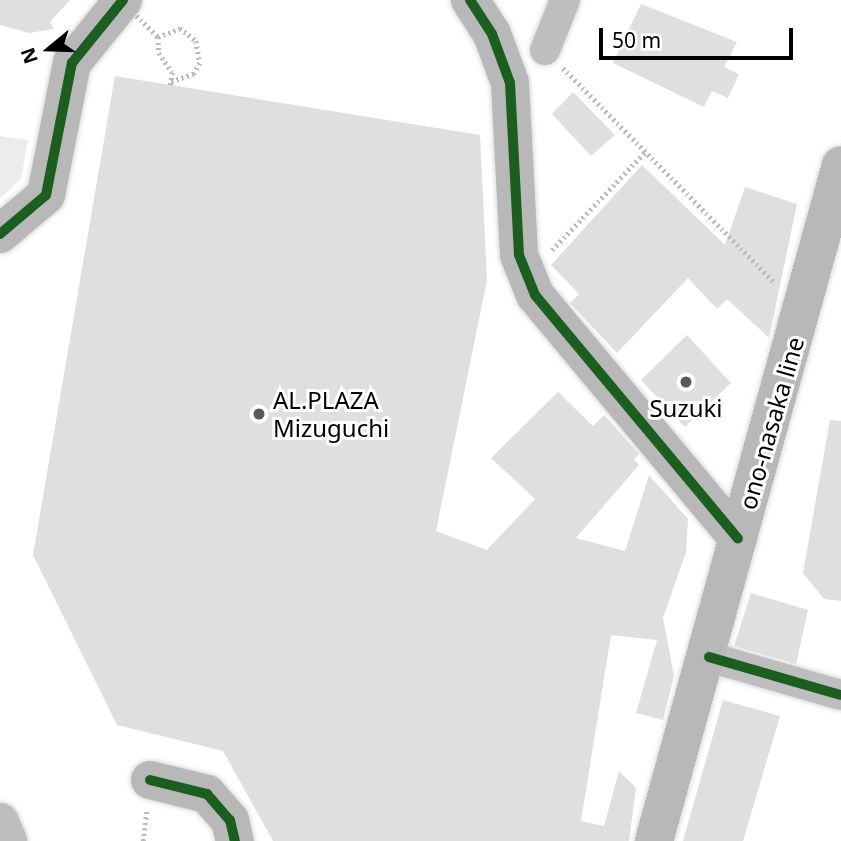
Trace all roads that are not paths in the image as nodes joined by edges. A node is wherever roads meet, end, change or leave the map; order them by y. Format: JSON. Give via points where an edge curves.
{"nodes":[{"id":1,"x":122,"y":0,"type":"edge"},
{"id":2,"x":470,"y":0,"type":"edge"},
{"id":3,"x":565,"y":0,"type":"edge"},
{"id":4,"x":545,"y":50,"type":"road end"},
{"id":5,"x":841,"y":166,"type":"edge"},
{"id":6,"x":0,"y":234,"type":"edge"},
{"id":7,"x":738,"y":539,"type":"junction"},
{"id":8,"x":709,"y":657,"type":"junction"},
{"id":9,"x":841,"y":695,"type":"edge"},
{"id":10,"x":150,"y":780,"type":"dead end"},
{"id":11,"x":0,"y":822,"type":"edge"},
{"id":12,"x":8,"y":841,"type":"edge"},
{"id":13,"x":236,"y":841,"type":"edge"},
{"id":14,"x":654,"y":841,"type":"edge"}],
"edges":[{"from":1,"to":6,"type":"street","via":[[72,63],[46,195]]},
{"from":2,"to":7,"type":"street","via":[[492,34],[510,83],[519,255],[527,277],[554,324]]},
{"from":3,"to":4,"type":"street"},
{"from":5,"to":7,"type":"street","name":"ono-nasaka line"},
{"from":7,"to":8,"type":"street","name":"ono-nasaka line"},
{"from":8,"to":9,"type":"street"},
{"from":8,"to":14,"type":"street","name":"ono-nasaka line"},
{"from":10,"to":13,"type":"street","via":[[207,794],[230,820]]},
{"from":11,"to":12,"type":"highway"}]}
